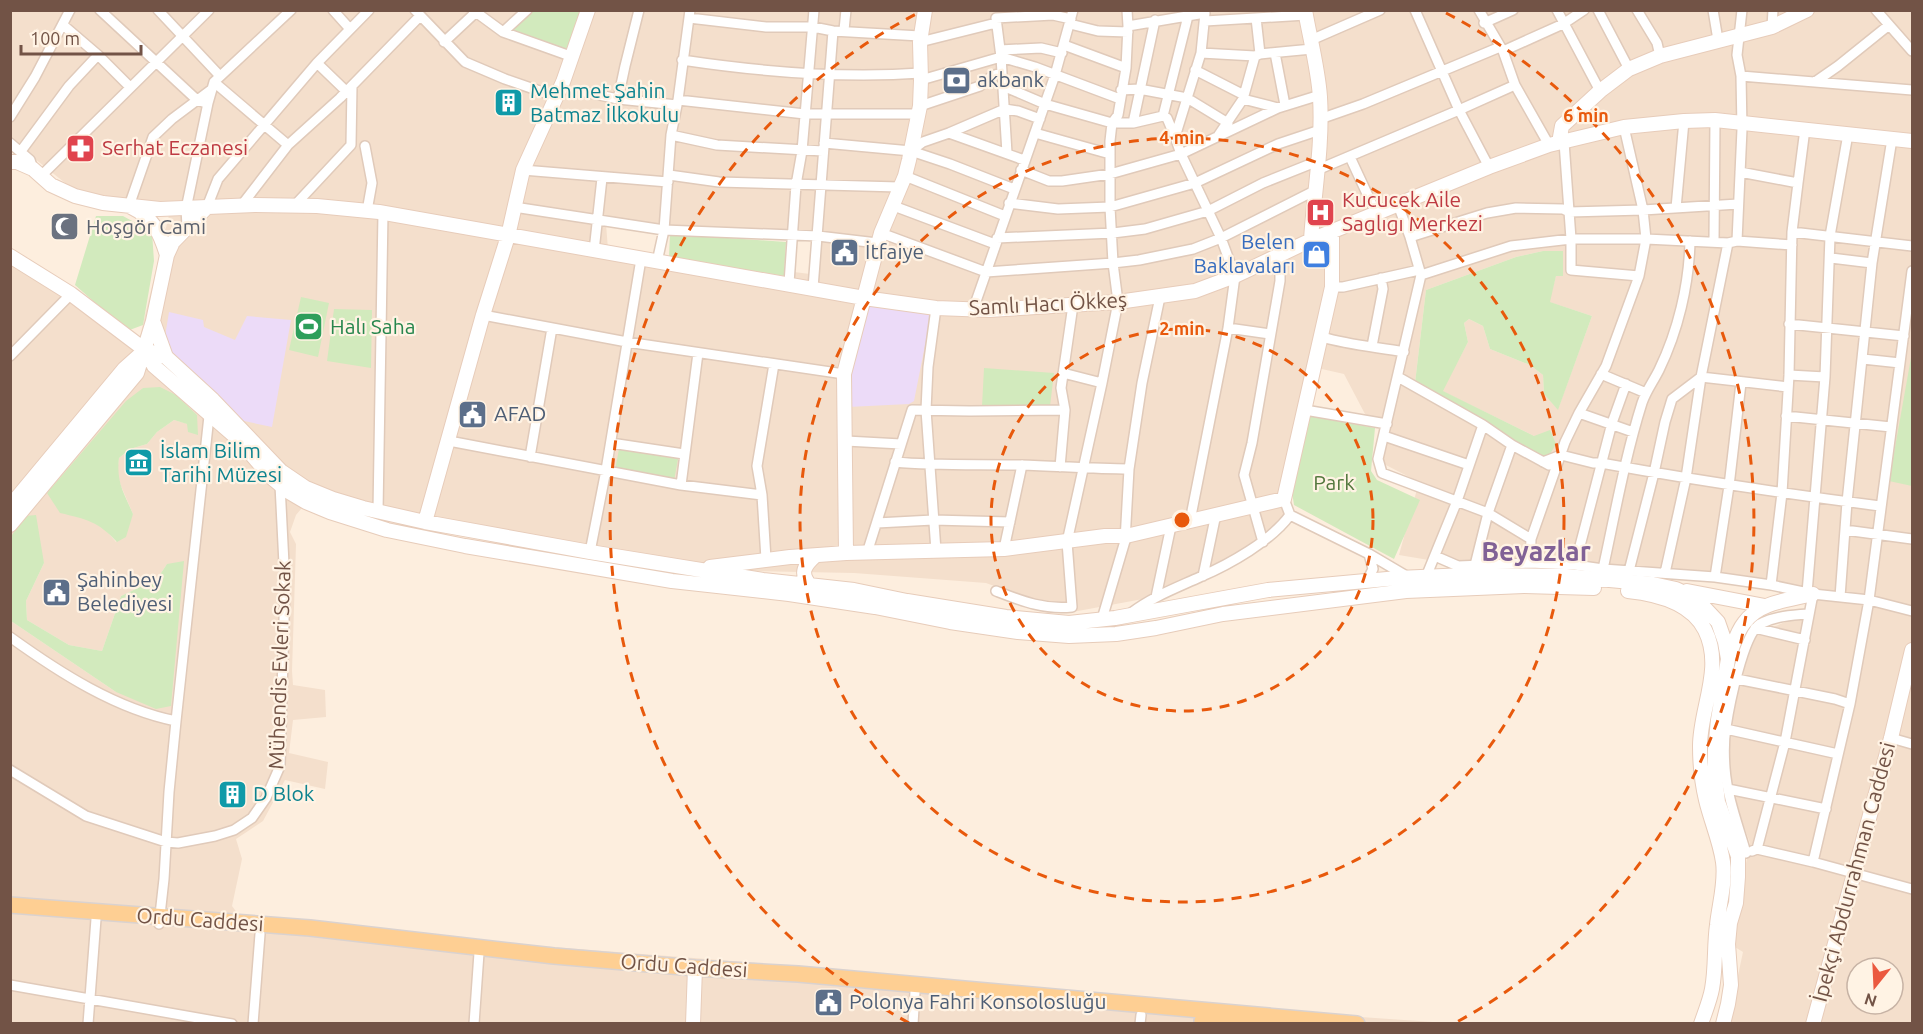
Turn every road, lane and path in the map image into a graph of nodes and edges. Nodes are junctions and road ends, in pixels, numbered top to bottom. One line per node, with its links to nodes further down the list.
1 (70, 10): 40 (street)
2 (100, 10): 66 (street)
3 (158, 10): 49 (street)
4 (209, 10): 49 (street)
5 (291, 10): 78 (street)
6 (333, 10): 44 (street)
7 (369, 10): 44 (street)
8 (527, 10): 48 (street)
9 (588, 10): 64 (street)
10 (639, 10): 94 (street)
11 (814, 10): 42 (street)
12 (846, 10): 46 (street)
13 (925, 10): 51 (street)
14 (1127, 10): 45 (street)
15 (1380, 10): 54 (street)
16 (1415, 10): 71 (street)
17 (1479, 10): 37 (street)
18 (1513, 10): 37 (street)
19 (1557, 10): 39 (street)
20 (1584, 10): 39 (street)
21 (1598, 10): 69 (street)
22 (1637, 10): 63 (street)
23 (1713, 10): 52 (street)
24 (1742, 10): 50 (street)
25 (1773, 10): 43 (street)
26 (1807, 10): 43 (street)
27 (1876, 10): 41 (street)
28 (474, 12): 48 (street); 53 (street)
29 (417, 13): 53 (street); 83 (street)
30 (1306, 13): 34 (street); 54 (street)
31 (689, 14): 42 (street); 65 (street)
32 (1188, 16): 35 (street); 36 (street); 89 (street)
33 (1071, 18): 38 (street); 45 (street); 55 (street)
34 (1257, 18): 36 (street); 61 (street)
35 (1155, 20): 45 (street); 84 (street)
36 (1205, 21): 58 (street)
37 (1485, 22): 56 (street)
38 (996, 23): 51 (street); 59 (street)
39 (1563, 24): 56 (street); 86 (street)
40 (63, 25): 62 (street); 106 (street)
41 (1889, 25): 57 (street); 79 (street)
42 (813, 27): 47 (street); 73 (street)
43 (1772, 27): 50 (street)
44 (350, 29): 67 (street)
45 (1128, 29): 68 (street)
46 (844, 30): 47 (street); 51 (street)
47 (833, 31): 74 (street)
48 (503, 32): 64 (street)
49 (183, 36): 66 (street); 78 (street)
50 (1739, 36): 52 (street); 77 (street)
51 (920, 39): 76 (street)
52 (1718, 40): 63 (street)
53 (444, 42): 91 (street)
54 (1311, 45): 60 (street); 90 (street)
55 (1063, 49): 59 (street); 68 (street); 75 (street)
56 (1501, 49): 71 (street); 80 (street)
57 (1912, 51)
58 (1201, 52): 61 (street); 70 (street)
59 (1001, 53): 72 (street); 75 (street); 76 (street)
60 (1275, 53): 61 (street); 99 (street)
61 (1257, 55): 92 (street)
62 (98, 56): 82 (street); 132 (street)
63 (1659, 56): 69 (street)
64 (573, 57): 91 (street)
65 (682, 60): 73 (street); 97 (street)
66 (156, 62): 82 (street); 95 (street)
67 (317, 63): 83 (street); 114 (street)
68 (1126, 68): 88 (street)
69 (1629, 69): 86 (street)
70 (1195, 70): 92 (street); 93 (street)
71 (1443, 72): 102 (street); 115 (street)
72 (1001, 73): 81 (street); 101 (street)
73 (807, 75): 74 (street); 103 (street)
74 (830, 75): 76 (street); 104 (street)
75 (1055, 75): 88 (street); 98 (street)
76 (921, 76): 101 (street)
77 (1741, 76): 79 (street); 110 (street)
78 (215, 82): 95 (street); 96 (street); 114 (street)
79 (1814, 82): 85 (street)
80 (1515, 85): 102 (street); 129 (street)
81 (1003, 86): 98 (street); 100 (street)
82 (130, 87): 145 (street)
83 (349, 89): 128 (street); 164 (street)
84 (1139, 89): 88 (street); 89 (street); 112 (street)
85 (1912, 90)
86 (1600, 91): 126 (street)
87 (585, 92): 94 (street)
88 (1121, 94): 111 (street)
89 (1169, 94): 93 (street); 105 (street)
90 (1320, 96): 99 (street); 115 (street)
91 (557, 97): 143 (street)
92 (1244, 97): 99 (street); 113 (street)
93 (1187, 98): 113 (street); 122 (street)
94 (618, 99): 97 (street)
95 (197, 100): 96 (street); 162 (street)
96 (208, 103): 169 (street)
97 (678, 103): 103 (street); 121 (street)
98 (1045, 104): 107 (street); 111 (street)
99 (1282, 106): 123 (street)
100 (1005, 109): 107 (street); 118 (street); 135 (street)
101 (919, 110): 104 (street); 134 (street)
102 (1459, 110): 138 (street); 142 (street)
103 (805, 114): 104 (street); 133 (street)
104 (827, 114): 131 (street)
105 (1163, 116): 112 (street); 122 (street)
106 (10, 117)
107 (1040, 119): 119 (street)
108 (1715, 120): 109 (street, Samlı Hacı Ökkeş); 110 (street, Samlı Hacı Ökkeş); 161 (street)
109 (1684, 121): 116 (street, Samlı Hacı Ökkeş); 168 (street)
110 (1742, 122): 117 (street, Samlı Hacı Ökkeş); 146 (street)
111 (1112, 123): 112 (street); 136 (street)
112 (1133, 123)
113 (1228, 123): 123 (street)
114 (264, 124): 128 (street); 165 (street)
115 (1320, 125): 141 (street); 151 (street)
116 (1624, 128): 126 (street, Samlı Hacı Ökkeş); 170 (street)
117 (1805, 129): 120 (street, Samlı Hacı Ökkeş); 152 (street)
118 (949, 133): 134 (street); 135 (street)
119 (1035, 133): 136 (street); 139 (street)
120 (1848, 134): 124 (street, Samlı Hacı Ökkeş); 186 (street)
121 (671, 135): 133 (street); 149 (street)
122 (1175, 137): 137 (street)
123 (1217, 138): 137 (street)
124 (1892, 139): 125 (street, Samlı Hacı Ökkeş); 197 (street)
125 (1912, 141)
126 (1564, 142): 129 (street, Samlı Hacı Ökkeş); 173 (street)
127 (10, 143): 132 (street)
128 (288, 145): 163 (street)
129 (1549, 145): 142 (street, Samlı Hacı Ökkeş)
130 (365, 146): 171 (street)
131 (823, 147): 133 (street); 134 (street); 153 (street)
132 (21, 151): 145 (street)
133 (802, 151): 154 (street)
134 (911, 151): 150 (street); 155 (street)
135 (1007, 153): 139 (street)
136 (1110, 154): 147 (street)
137 (1181, 154): 147 (street); 151 (street)
138 (1350, 156): 141 (street); 175 (street)
139 (1024, 160): 144 (street)
140 (10, 162): 145 (street, Samlı Hacı Ökkeş)
141 (1318, 165): 156 (street); 172 (street)
142 (1490, 167): 160 (street, Samlı Hacı Ökkeş)
143 (523, 170): 148 (street); 166 (street)
144 (1021, 170): 147 (street); 155 (street)
145 (37, 172): 162 (street, Samlı Hacı Ökkeş)
146 (1740, 172): 152 (street); 158 (street)
147 (1110, 174): 167 (street)
148 (602, 178): 149 (street); 177 (street)
149 (668, 179): 154 (street); 179 (street)
150 (902, 182): 153 (street); 159 (street); 176 (street)
151 (1195, 183): 167 (street); 172 (street)
152 (1798, 183): 181 (street)
153 (822, 184): 154 (street); 185 (street)
154 (796, 185): 184 (street)
155 (1014, 189): 157 (street)
156 (1314, 191): 189 (street); 192 (street)
157 (1010, 203): 167 (street); 176 (street)
158 (1738, 204): 161 (street); 196 (street)
159 (891, 205): 188 (street); 193 (street)
160 (1398, 205): 175 (street, Samlı Hacı Ökkeş); 187 (street)
161 (1715, 205): 168 (street); 195 (street)
162 (129, 206): 169 (street, Samlı Hacı Ökkeş); 201 (street)
163 (241, 206): 164 (street, Samlı Hacı Ökkeş); 165 (street, Samlı Hacı Ökkeş)
164 (295, 206): 171 (street, Samlı Hacı Ökkeş)
165 (207, 207): 169 (street, Samlı Hacı Ökkeş); 178 (street)
166 (514, 207): 177 (street); 183 (street)
167 (1110, 207): 182 (street)
168 (1676, 208): 170 (street)
169 (186, 209): 178 (street)
170 (1643, 210): 173 (street); 191 (street)
171 (367, 211): 174 (street, Samlı Hacı Ökkeş)
172 (1208, 211): 182 (street); 189 (street)
173 (1569, 212): 187 (street); 190 (street)
174 (384, 213): 183 (street, Samlı Hacı Ökkeş); 307 (street)
175 (1376, 213): 180 (street, Samlı Hacı Ökkeş)
176 (1005, 216): 193 (street)
177 (599, 219): 179 (street); 200 (street)
178 (187, 226): 201 (street)
179 (664, 230): 184 (street); 206 (street)
180 (1332, 232): 192 (street, Samlı Hacı Ökkeş); 216 (street)
181 (1792, 232): 186 (street); 198 (street)
182 (1113, 233): 193 (street); 208 (street)
183 (508, 236): 200 (street, Samlı Hacı Ökkeş); 225 (street)
184 (793, 236): 185 (street); 215 (street)
185 (818, 236): 188 (street); 217 (street)
186 (1830, 236): 197 (street); 204 (street)
187 (1410, 237): 211 (street)
188 (879, 238): 210 (street); 220 (street)
189 (1221, 238): 208 (street); 212 (street)
190 (1571, 239): 191 (street); 211 (street); 213 (street)
191 (1646, 239): 194 (street); 213 (street)
192 (1311, 240): 202 (street, Samlı Hacı Ökkeş)
193 (996, 241): 210 (street)
194 (1690, 241): 195 (street); 258 (street)
195 (1714, 242): 196 (street)
196 (1733, 242): 198 (street); 252 (street)
197 (1875, 242): 199 (street); 207 (street)
198 (1792, 245): 228 (street)
199 (1912, 246)
200 (594, 250): 205 (street, Samlı Hacı Ökkeş)
201 (167, 255): 226 (street)
202 (1280, 255): 212 (street, Samlı Hacı Ökkeş); 234 (street)
203 (10, 256): 218 (street)
204 (1831, 258): 207 (street); 231 (street)
205 (641, 259): 206 (street, Samlı Hacı Ökkeş); 237 (street)
206 (657, 261): 215 (street, Samlı Hacı Ökkeş)
207 (1872, 262): 232 (street)
208 (1113, 263): 210 (street); 221 (street)
209 (1912, 271): 227 (street)
210 (986, 272): 224 (street)
211 (1420, 272): 214 (street); 240 (street)
212 (1235, 276): 219 (street, Samlı Hacı Ökkeş); 230 (street)
213 (1639, 276): 249 (street)
214 (1381, 278): 216 (street); 238 (street)
215 (789, 283): 217 (street, Samlı Hacı Ökkeş)
216 (1332, 286): 236 (street)
217 (813, 288): 220 (street, Samlı Hacı Ökkeş)
218 (71, 294): 233 (street); 242 (street)
219 (1160, 297): 221 (street, Samlı Hacı Ökkeş); 289 (street)
220 (864, 298): 223 (street, Samlı Hacı Ökkeş); 248 (street)
221 (1118, 302): 222 (street, Samlı Hacı Ökkeş); 254 (street)
222 (1073, 305): 224 (street, Samlı Hacı Ökkeş); 247 (street)
223 (936, 308): 224 (street, Samlı Hacı Ökkeş); 259 (street)
224 (973, 310)
225 (483, 315): 229 (street); 273 (street)
226 (153, 321): 233 (street); 239 (street); 243 (street)
227 (1909, 322): 235 (street)
228 (1789, 324): 231 (street); 250 (street)
229 (552, 328): 237 (street); 280 (street)
230 (1228, 328): 234 (street); 312 (street)
231 (1828, 329): 232 (street); 253 (street)
232 (1865, 332): 235 (street); 244 (street)
233 (122, 333): 239 (street)
234 (1270, 334): 305 (street)
235 (1904, 336): 245 (street)
236 (1322, 337): 238 (street); 261 (street)
237 (627, 342): 241 (street); 275 (street)
238 (1372, 346): 240 (street)
239 (145, 350): 243 (street); 263 (street); 304 (street); 316 (street)
240 (1404, 352): 251 (street)
241 (698, 353): 246 (street); 278 (street)
242 (10, 356)
243 (166, 357): 307 (street)
244 (1863, 359): 245 (street); 268 (street)
245 (1900, 363): 270 (street)
246 (774, 364): 248 (street); 299 (street)
247 (1063, 373): 254 (street); 260 (street)
248 (844, 374): 274 (street)
249 (1601, 374): 256 (street); 262 (street)
250 (1789, 375): 253 (street); 257 (street)
251 (1398, 376): 267 (street); 269 (street)
252 (1701, 377): 255 (street); 293 (street); 294 (street)
253 (1826, 377): 265 (street)
254 (1102, 383): 290 (street)
255 (1742, 383): 257 (street); 297 (street)
256 (1626, 384): 258 (street); 266 (street)
257 (1788, 387): 264 (street)
258 (1646, 393): 271 (street)
259 (926, 410): 260 (street); 276 (street); 284 (street)
260 (1065, 410): 287 (street)
261 (1305, 410): 267 (street); 300 (street)
262 (1579, 413): 266 (street); 279 (street)
263 (209, 416): 295 (street); 369 (street)
264 (1786, 416): 265 (street); 298 (street)
265 (1822, 420): 268 (street); 301 (street)
266 (1612, 423): 271 (street); 283 (street)
267 (1387, 424): 272 (street)
268 (1857, 424): 270 (street); 303 (street)
269 (1483, 425): 277 (street); 286 (street)
270 (1891, 427): 306 (street)
271 (1633, 432): 288 (street)
272 (1384, 436): 286 (street); 302 (street)
273 (449, 441): 280 (street); 313 (street)
274 (846, 441): 276 (street); 329 (street)
275 (611, 443): 278 (street); 292 (street)
276 (901, 444): 281 (street)
277 (1512, 445): 282 (street); 308 (street)
278 (684, 454): 296 (street)
279 (1561, 455): 282 (street); 283 (street); 291 (street)
280 (530, 457): 292 (street)
281 (895, 462): 284 (street); 314 (street)
282 (1544, 462): 291 (street)
283 (1601, 463): 288 (street); 337 (street)
284 (929, 465): 285 (street); 311 (street)
285 (1022, 465): 287 (street); 315 (street)
286 (1469, 465): 302 (street)
287 (1060, 467): 290 (street)
288 (1626, 467): 293 (street); 339 (street)
289 (1129, 468): 290 (street); 320 (street)
290 (1083, 469): 323 (street)
291 (1555, 469): 321 (street)
292 (606, 470): 296 (street); 327 (street)
293 (1654, 473): 294 (street); 340 (street)
294 (1686, 478): 297 (street); 341 (street)
295 (280, 485): 349 (street); 379 (street, Mühendis Evleri Sokak)
296 (681, 485): 299 (street)
297 (1729, 486): 298 (street); 344 (street)
298 (1782, 493): 301 (street); 348 (street)
299 (762, 495): 334 (street)
300 (1284, 499): 305 (street); 310 (street)
301 (1815, 499): 303 (street); 352 (street)
302 (1457, 501): 308 (street); 332 (street)
303 (1847, 502): 306 (street); 318 (street)
304 (10, 506)
305 (1252, 506): 309 (street); 324 (street)
306 (1880, 506): 319 (street)
307 (378, 511): 313 (street)
308 (1488, 513): 321 (street); 336 (street)
309 (1216, 514): 312 (street); 342 (street)
310 (1290, 514): 324 (street); 330 (street)
311 (933, 520): 314 (street); 315 (street); 326 (street)
312 (1190, 520): 317 (street)
313 (425, 522): 327 (street)
314 (877, 522): 328 (street)
315 (1010, 522): 325 (street)
316 (10, 525)
317 (1171, 526): 320 (street); 353 (street)
318 (1845, 530): 319 (street); 354 (street)
319 (1878, 534): 322 (street); 355 (street)
320 (1126, 536): 323 (street); 360 (street)
321 (1531, 539): 335 (street)
322 (1912, 539)
323 (1066, 542): 325 (street); 351 (street)
324 (1263, 542): 342 (street)
325 (1004, 549): 326 (street)
326 (936, 551): 328 (street)
327 (590, 552): 338 (street)
328 (867, 553): 329 (street)
329 (846, 554): 331 (street)
330 (1369, 554): 345 (street); 346 (street)
331 (815, 556): 333 (street); 347 (street)
332 (1435, 556): 336 (street); 343 (street)
333 (789, 557): 334 (street); 349 (street)
334 (766, 559): 338 (street)
335 (1530, 563): 336 (street); 337 (street)
336 (1475, 565)
337 (1575, 565): 339 (street)
338 (696, 569): 349 (street)
339 (1603, 569): 340 (street)
340 (1629, 571): 341 (street)
341 (1665, 573): 344 (street)
342 (1203, 576): 353 (street)
343 (1425, 577): 345 (street); 350 (street)
344 (1715, 577): 348 (street)
345 (1409, 578): 346 (street)
346 (1367, 581): 359 (street)
347 (810, 585): 349 (street); 360 (street)
348 (1771, 585): 352 (street)
349 (778, 587): 404 (street)
350 (1676, 589): 356 (street); 365 (street)
351 (996, 591)
352 (1810, 593): 354 (street); 356 (street); 358 (street)
353 (1156, 597): 359 (street)
354 (1840, 597): 355 (street)
355 (1869, 600): 357 (street); 368 (street)
356 (1765, 606): 365 (street)
357 (1912, 611)
358 (1809, 614): 361 (street); 363 (street)
359 (1127, 616): 360 (street)
360 (1102, 619)
361 (1755, 628): 363 (street); 366 (street)
362 (10, 637): 369 (street)
363 (1805, 640): 367 (street)
364 (1912, 650): 371 (street, İpekçi Abdurrahman Caddesi)
365 (1728, 659): 381 (street)
366 (1737, 679): 367 (street); 370 (street)
367 (1794, 690): 368 (street); 372 (street)
368 (1850, 705): 374 (street)
369 (176, 721): 379 (street)
370 (1726, 729): 372 (street); 376 (street)
371 (1891, 738): 373 (street); 383 (street, İpekçi Abdurrahman Caddesi)
372 (1785, 742): 374 (street); 377 (street)
373 (1912, 744)
374 (1838, 754): 378 (street)
375 (10, 770): 379 (street)
376 (1728, 789): 377 (street); 381 (street)
377 (1770, 798): 378 (street); 380 (street)
378 (1826, 809): 382 (street)
379 (166, 842): 388 (street)
380 (1757, 849): 381 (street); 382 (street)
381 (1742, 854): 405 (street)
382 (1813, 862): 383 (street)
383 (1853, 874): 384 (street); 406 (street, İpekçi Abdurrahman Caddesi)
384 (1912, 889)
385 (10, 904): 388 (main road, Ordu Caddesi)
386 (10, 910): 387 (main road, Ordu Caddesi)
387 (96, 919): 388 (main road, Ordu Caddesi); 394 (street)
388 (159, 921): 389 (main road, Ordu Caddesi); 391 (main road, Ordu Caddesi)
389 (260, 934): 390 (main road, Ordu Caddesi); 398 (street)
390 (479, 953): 391 (main road, Ordu Caddesi); 399 (street)
391 (695, 971): 393 (main road, Ordu Caddesi); 400 (street); 403 (main road, Ordu Caddesi)
392 (10, 985): 394 (street)
393 (915, 992): 395 (main road, Ordu Caddesi); 401 (street)
394 (90, 1000): 396 (street); 397 (street)
395 (1141, 1019): 402 (main road, Ordu Caddesi)
396 (88, 1023)
397 (232, 1023)
398 (254, 1023)
399 (474, 1023)
400 (693, 1023)
401 (913, 1023)
402 (1233, 1023)
403 (1357, 1023)
404 (1701, 1023)
405 (1723, 1023)
406 (1812, 1023)

